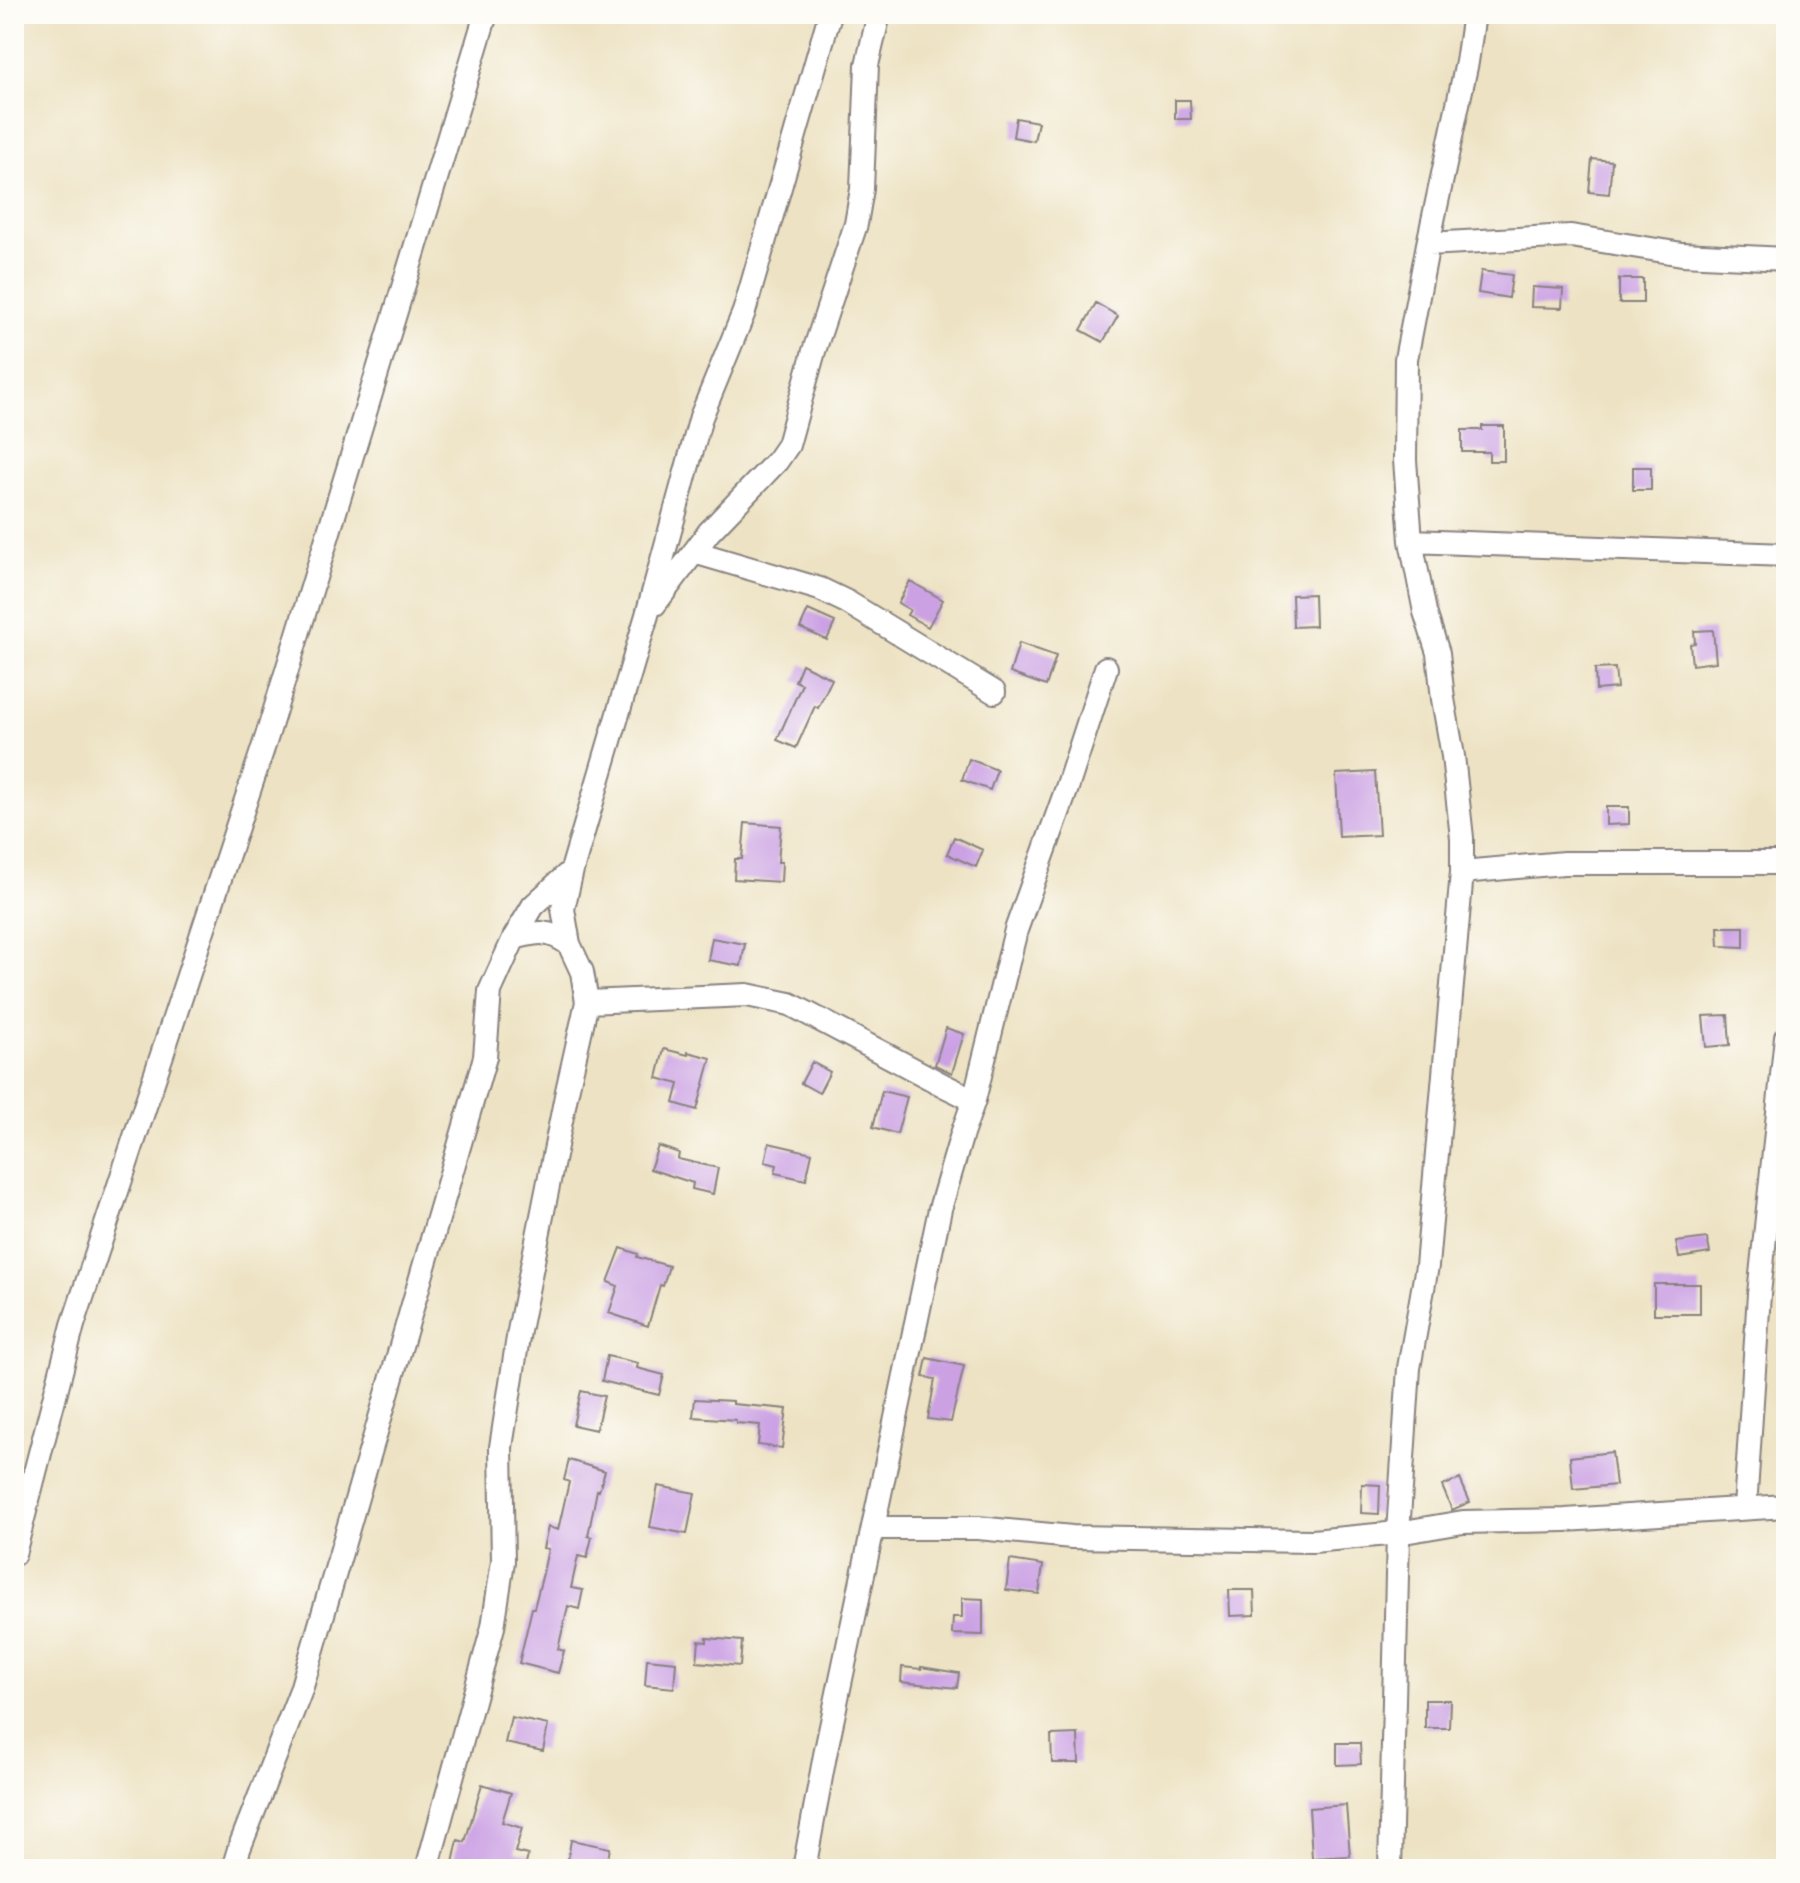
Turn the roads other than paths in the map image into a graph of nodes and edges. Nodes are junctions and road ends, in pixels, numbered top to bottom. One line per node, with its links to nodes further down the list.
1 (486, 14): 25 (street)
2 (830, 14): 10 (street)
3 (879, 14): 8 (street)
4 (1474, 14): 5 (street)
5 (1428, 244): 6 (street); 7 (street)
6 (1786, 259)
7 (1411, 541): 9 (street); 15 (street)
8 (694, 552): 10 (street); 12 (street)
9 (1786, 555)
10 (647, 615): 14 (street)
11 (1106, 668): 20 (street)
12 (994, 692)
13 (1786, 863): 15 (street)
14 (572, 870): 16 (street); 17 (street)
15 (1462, 872): 24 (street)
16 (514, 938): 17 (street); 26 (street)
17 (569, 944): 18 (street)
18 (587, 1002): 20 (street); 27 (street)
19 (1786, 1037): 22 (street)
20 (974, 1100): 23 (street)
21 (1786, 1506): 22 (street)
22 (1745, 1508): 24 (street)
23 (873, 1528): 24 (street); 28 (street)
24 (1398, 1533): 29 (street)
25 (14, 1554)
26 (233, 1869)
27 (427, 1869)
28 (804, 1869)
29 (1390, 1869)

